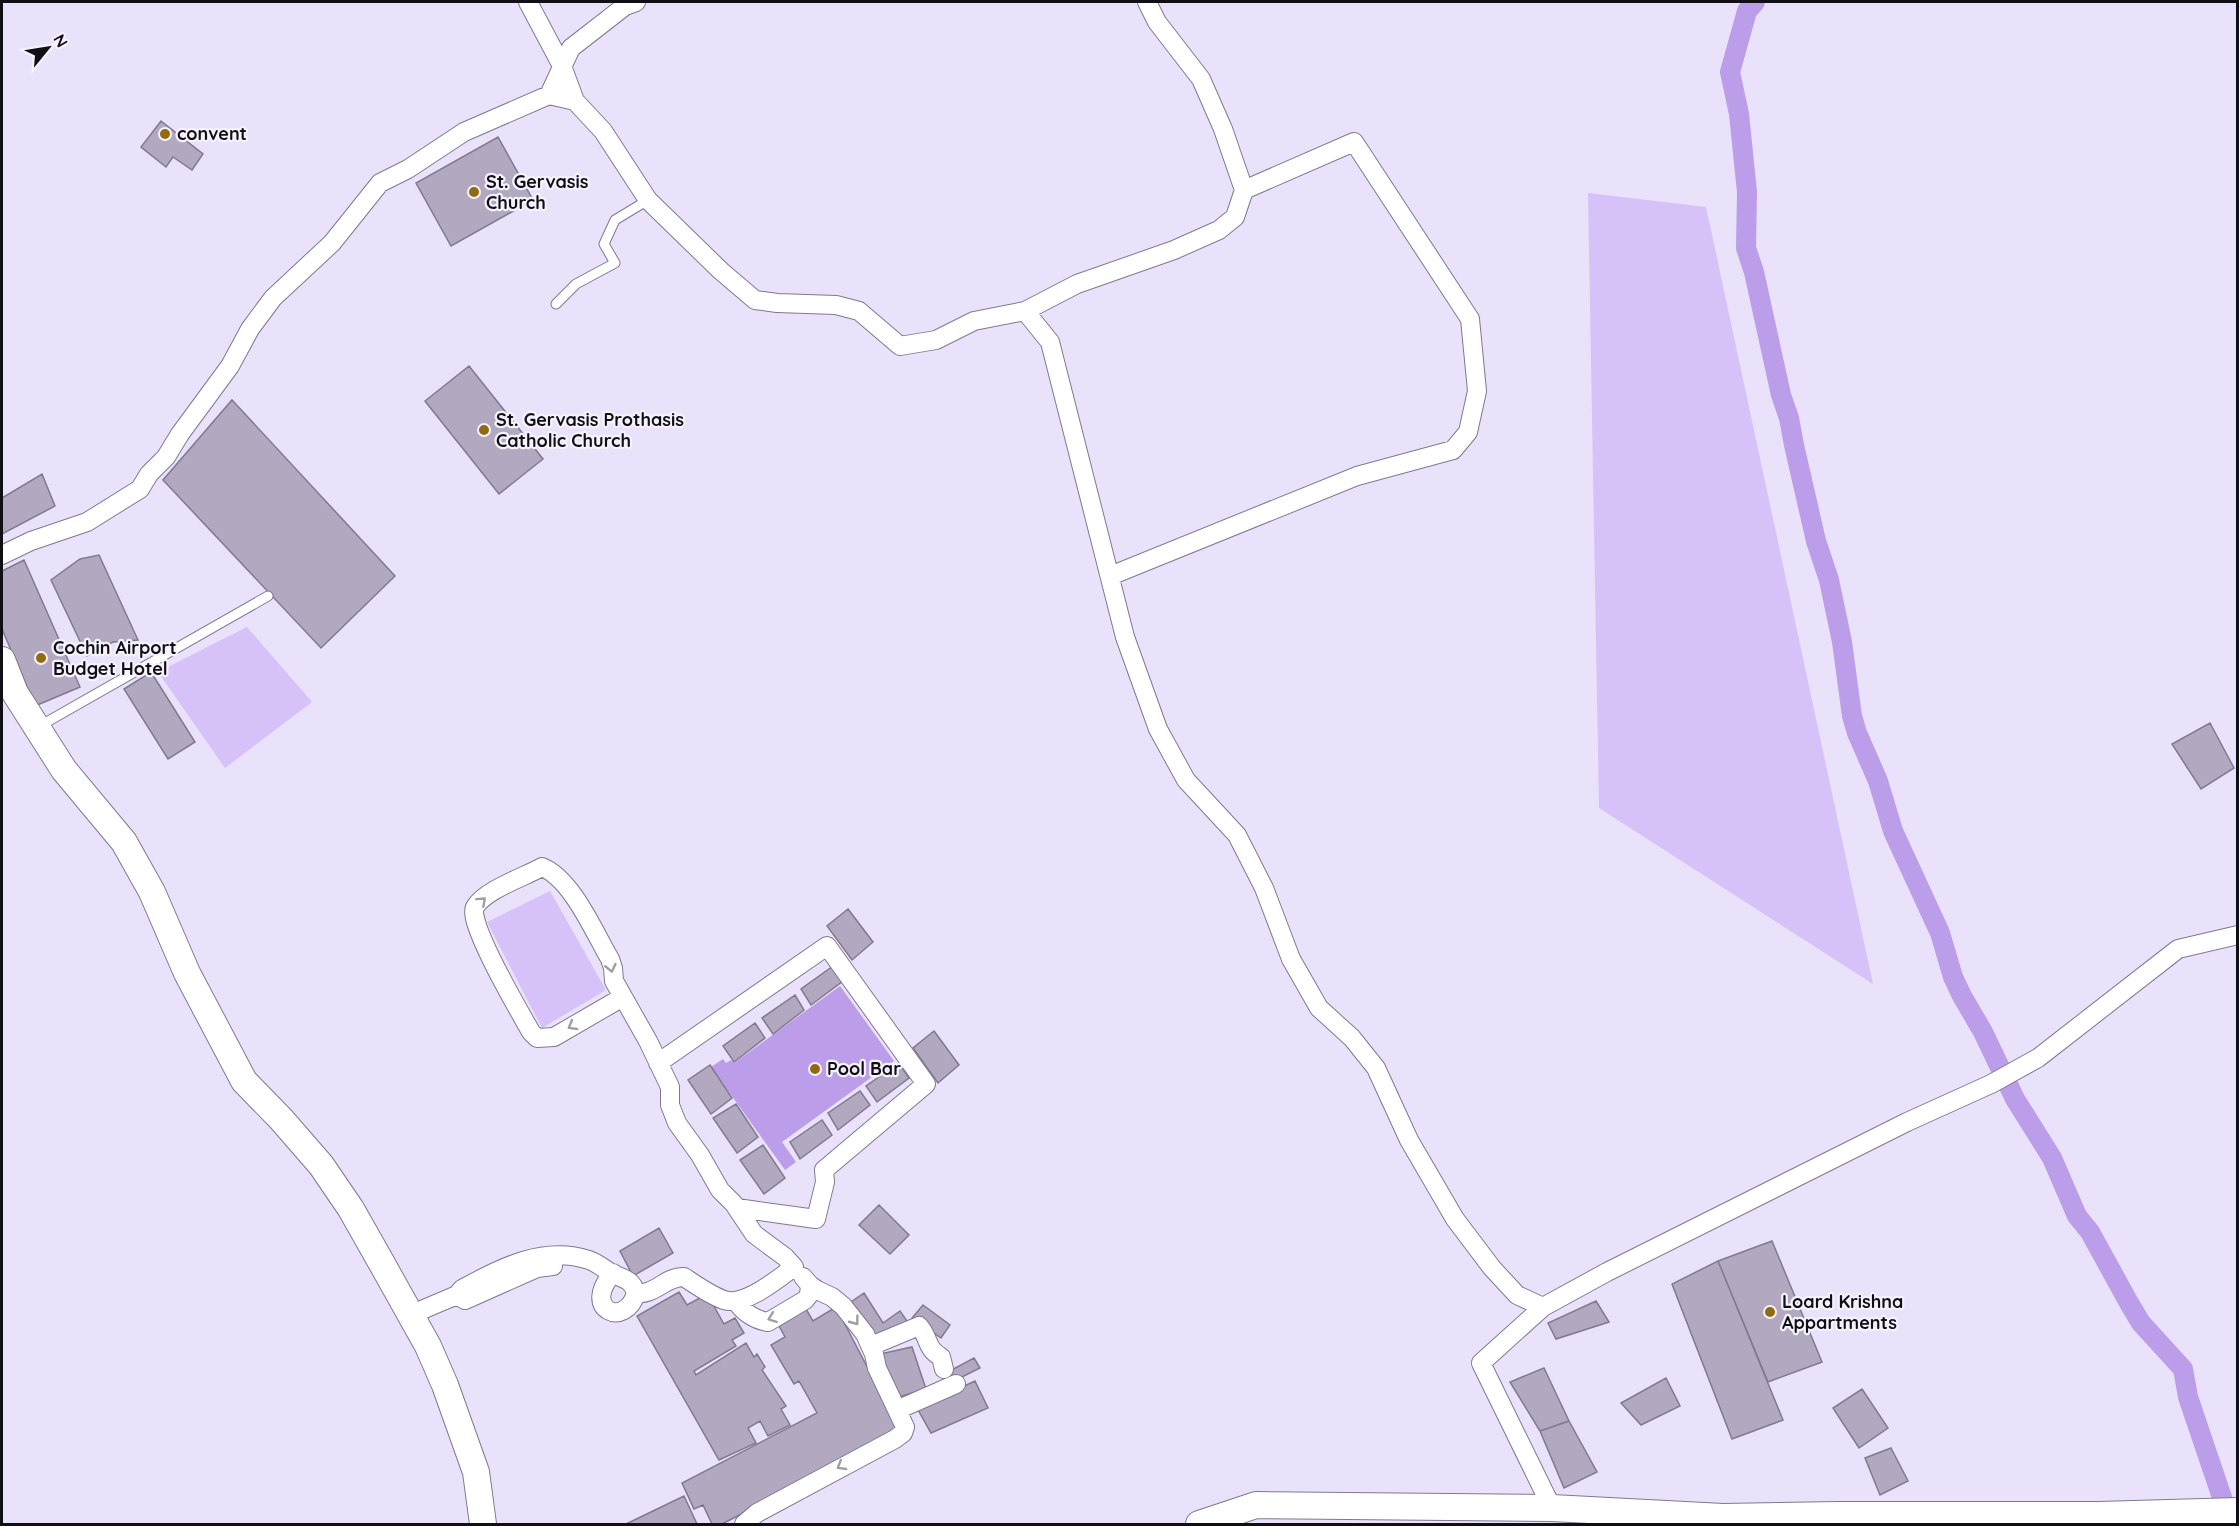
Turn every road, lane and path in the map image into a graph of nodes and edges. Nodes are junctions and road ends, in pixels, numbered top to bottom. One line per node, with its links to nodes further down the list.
1 (528, 2): 4 (street)
2 (636, 2): 4 (street)
3 (1147, 2): 7 (street)
4 (562, 66): 5 (street); 6 (street)
5 (549, 95): 6 (street); 11 (street)
6 (575, 101): 8 (street)
7 (1244, 190): 10 (street); 12 (street)
8 (648, 200): 9 (lane); 10 (street)
9 (556, 304)
10 (1025, 311): 12 (street)
11 (2, 555)
12 (1110, 576): 25 (street)
13 (268, 596): 15 (lane)
14 (2, 660): 15 (street)
15 (38, 727): 26 (street)
16 (2238, 935): 25 (street)
17 (623, 997): 17 (street, one-way to 17); 18 (street)
18 (658, 1063): 19 (street); 19 (street)
19 (737, 1208): 20 (street)
20 (794, 1267): 22 (street); 24 (street)
21 (613, 1274): 23 (street); 23 (street); 26 (street)
22 (810, 1285): 24 (street, one-way to 24); 27 (street, one-way to 27)
23 (636, 1293): 24 (street)
24 (737, 1302)
25 (1543, 1307): 31 (street)
26 (410, 1315): 33 (street)
27 (871, 1346): 28 (street); 30 (street)
28 (944, 1369)
29 (956, 1384): 30 (street)
30 (897, 1410): 34 (street, one-way to 34)
31 (1552, 1508): 32 (street); 35 (street)
32 (2238, 1511)
33 (483, 1524)
34 (744, 1524)
35 (1198, 1524)

